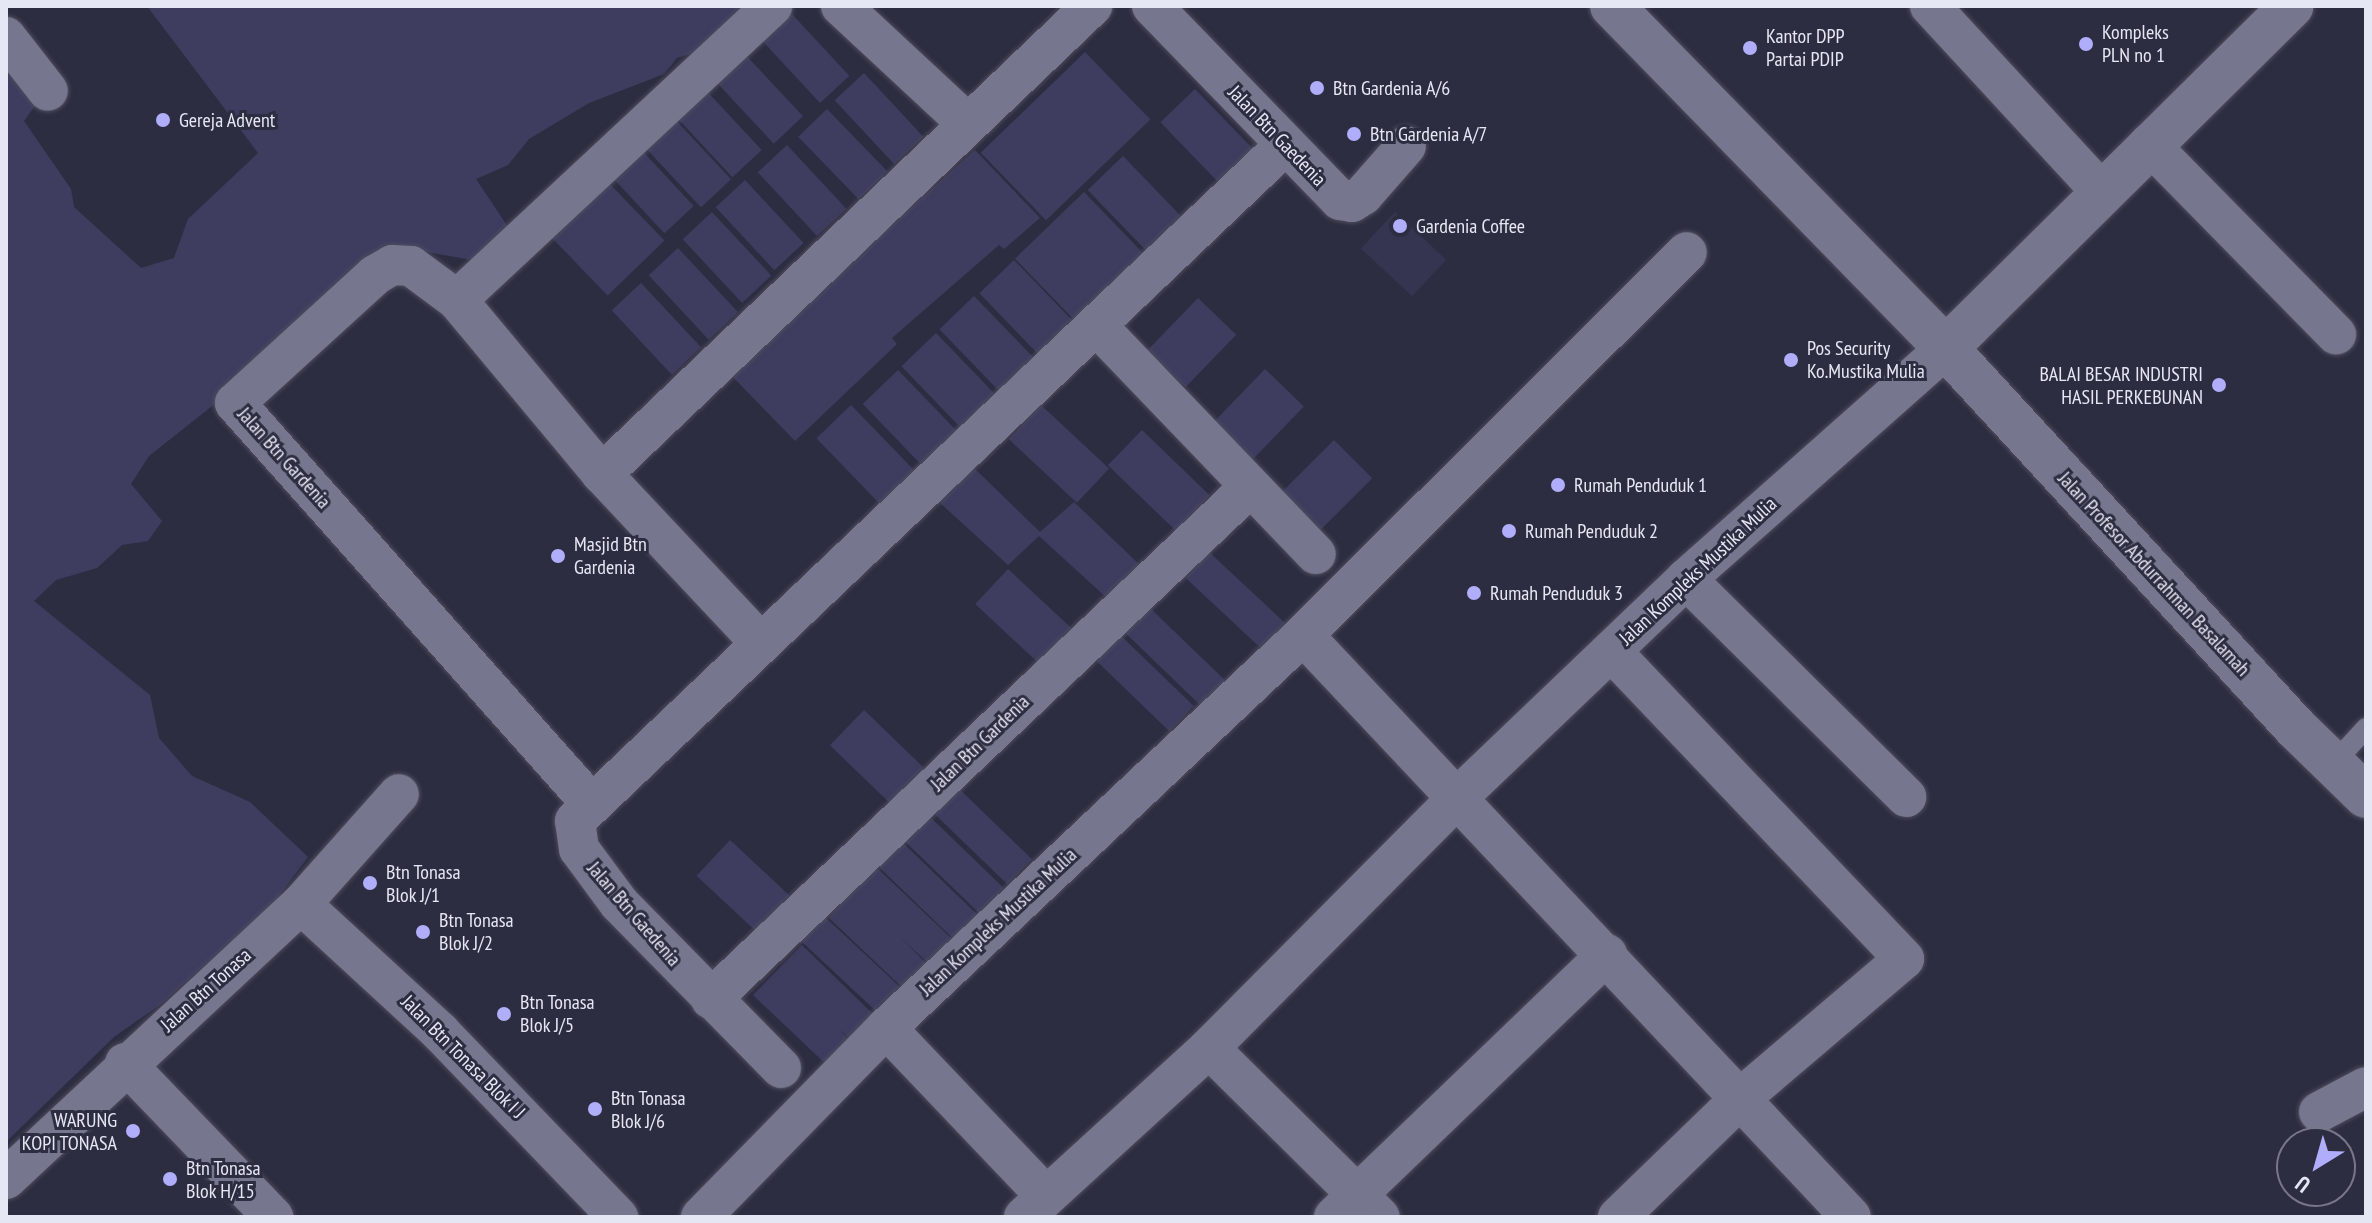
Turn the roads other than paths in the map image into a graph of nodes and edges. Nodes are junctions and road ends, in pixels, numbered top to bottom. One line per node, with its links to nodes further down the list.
1 (772, 6): 16 (street)
2 (841, 6): 10 (street)
3 (1092, 6): 10 (street)
4 (1152, 6): 12 (street, Jalan Btn Gaedenia)
5 (1930, 6): 14 (street)
6 (2292, 6): 11 (main road)
7 (1624, 10): 19 (main road, Jalan Profesor Abdurrahman Basalamah)
8 (6, 37): 9 (street)
9 (48, 91)
10 (967, 123): 20 (street)
11 (2149, 144): 14 (main road); 18 (street)
12 (1285, 145): 13 (street, Jalan Btn Gaedenia); 17 (street)
13 (1406, 146)
14 (2101, 191): 19 (main road)
15 (1687, 252): 24 (street, Jalan Kompleks Mustika Mulia)
16 (457, 300): 20 (street, Jalan Btn Gardenia); 27 (street, Jalan Btn Gardenia)
17 (1097, 326): 21 (street); 25 (street)
18 (2336, 334)
19 (1946, 348): 23 (street, Jalan Kompleks Mustika Mulia); 29 (main road, Jalan Profesor Abdurrahman Basalamah)
20 (602, 474): 25 (street, Jalan Btn Gardenia)
21 (1250, 487): 22 (street); 37 (street, Jalan Btn Gardenia)
22 (1316, 554)
23 (1686, 579): 26 (street, Jalan Kompleks Mustika Mulia); 32 (street)
24 (1303, 635): 33 (street); 38 (street, Jalan Kompleks Mustika Mulia)
25 (759, 641): 34 (street)
26 (1611, 651): 33 (street, Jalan Kompleks Mustika Mulia); 43 (street)
27 (458, 656): 34 (street, Jalan Btn Gaedenia)
28 (2366, 728): 29 (lane)
29 (2333, 764): 31 (main road, Jalan Profesor Abdurrahman Basalamah)
30 (399, 794): 35 (street, Jalan Btn Tonasa)
31 (2366, 796)
32 (1906, 797)
33 (1456, 799): 36 (street); 39 (street, Jalan Kompleks Mustika Mulia)
34 (583, 811): 37 (street, Jalan Btn Gaedenia)
35 (301, 904): 40 (street, Jalan Btn Tonasa); 49 (street, Jalan Btn Tonasa Blok I J)
36 (1607, 954): 43 (street); 47 (street)
37 (711, 999): 41 (street, Jalan Btn Gaedenia)
38 (886, 1028): 46 (street); 50 (street, Jalan Kompleks Mustika Mulia)
39 (1209, 1048): 46 (street, Jalan Kompleks Mustika Mulia); 47 (street)
40 (125, 1063): 45 (street, Jalan Btn Tonasa); 48 (street)
41 (781, 1068)
42 (2366, 1087): 44 (street)
43 (1742, 1097): 51 (street); 52 (street)
44 (2319, 1112)
45 (6, 1179)
46 (1035, 1206)
47 (1358, 1210)
48 (273, 1217)
49 (618, 1217)
50 (701, 1217)
51 (1618, 1217)
52 (1851, 1217)

